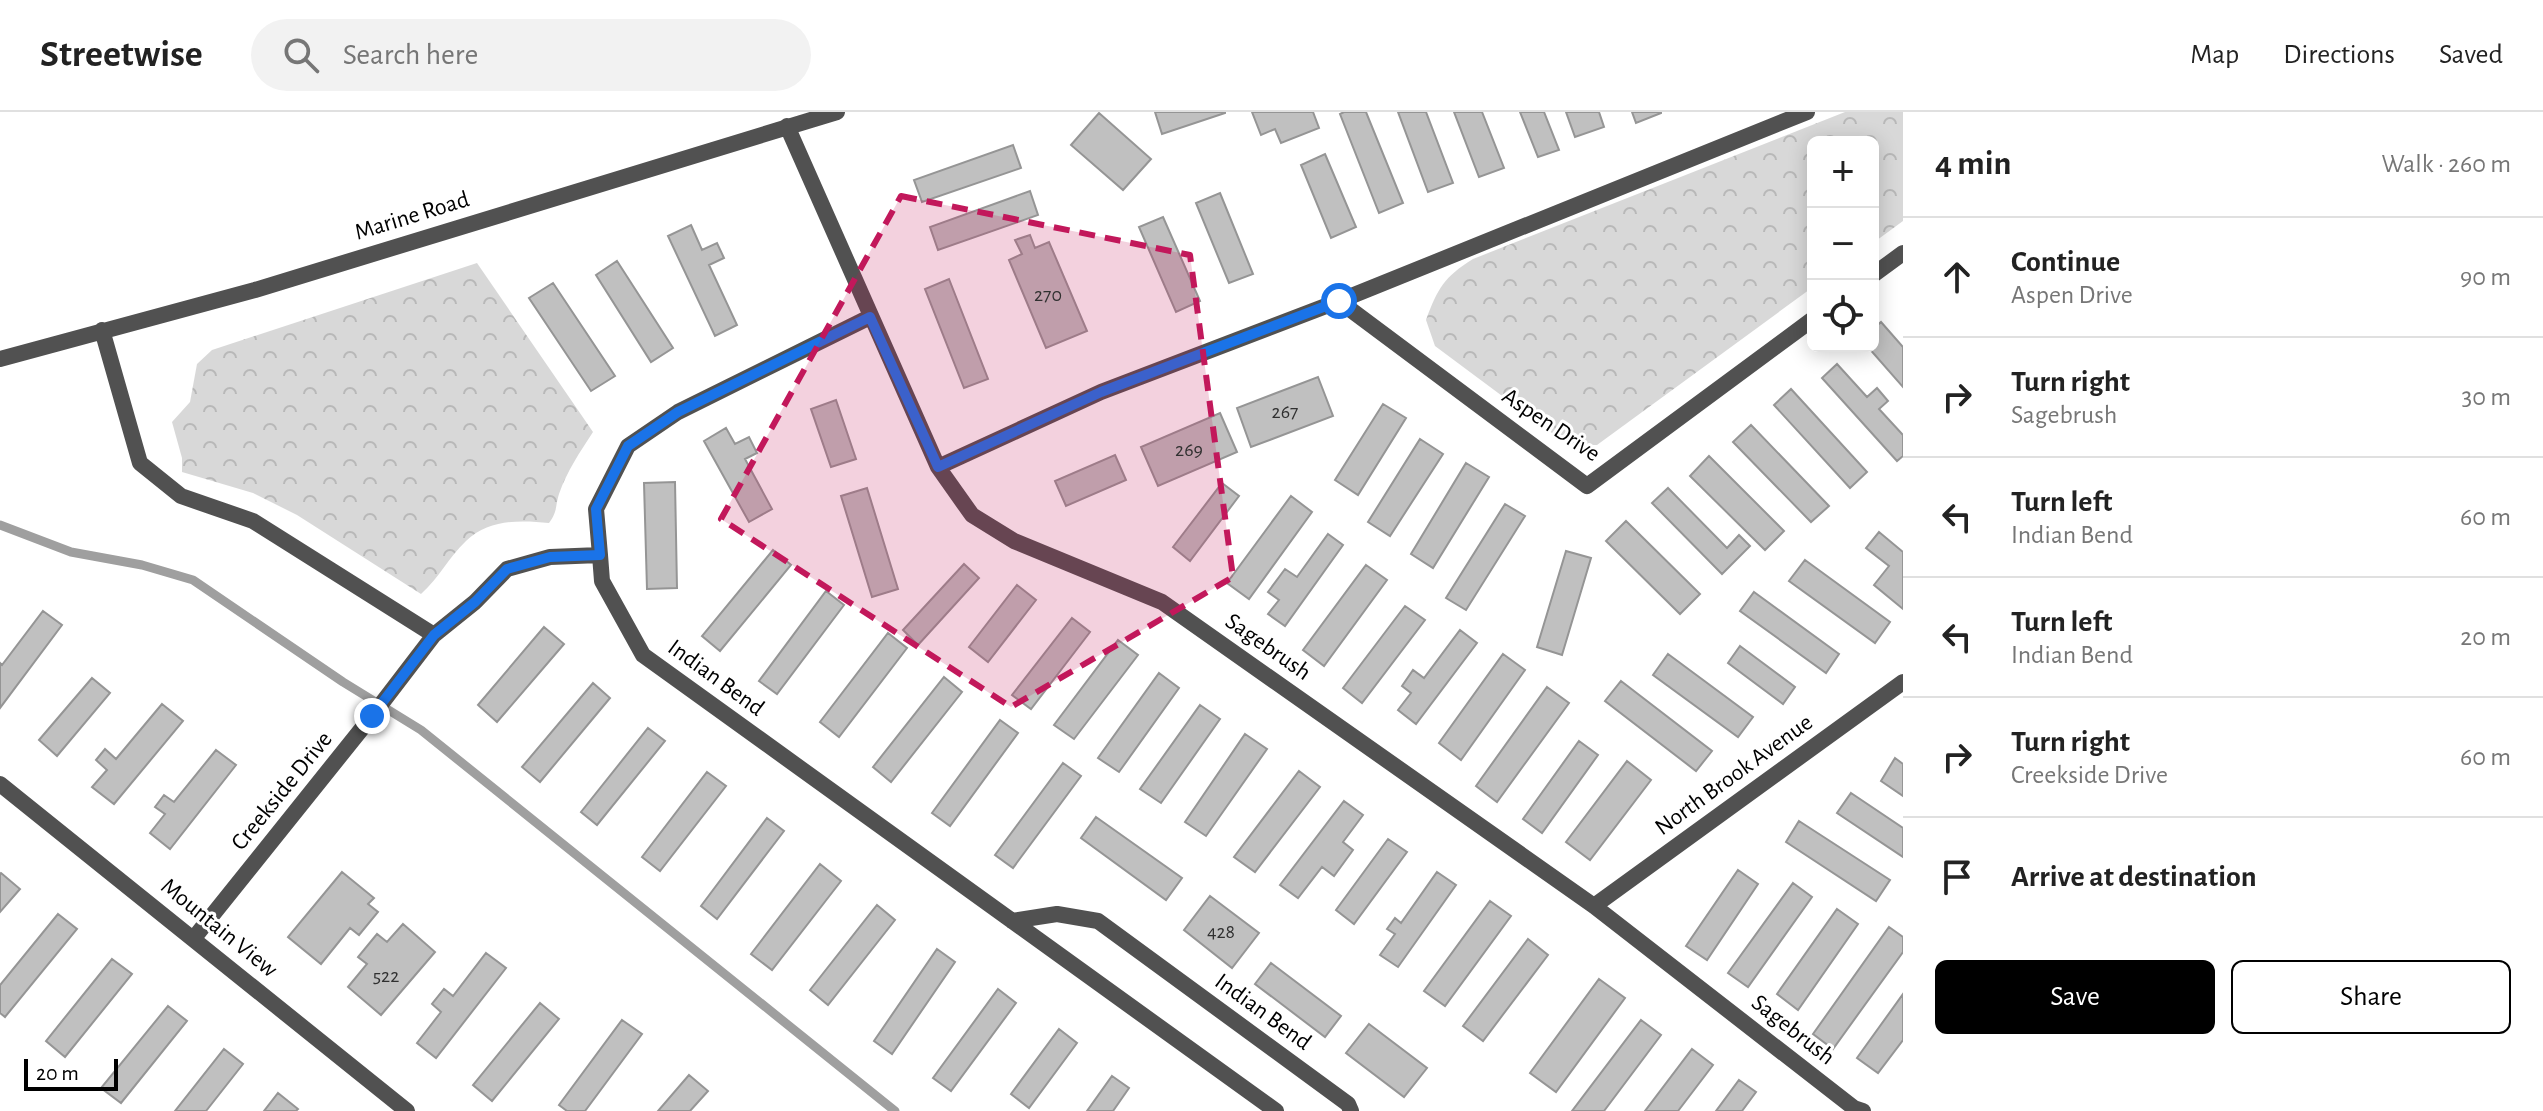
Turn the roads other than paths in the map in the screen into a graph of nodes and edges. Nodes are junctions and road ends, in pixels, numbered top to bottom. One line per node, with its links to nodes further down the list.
1 (837, 112): 3 (street, Marine Road)
2 (1807, 112): 6 (street)
3 (787, 126): 7 (street, Sagebrush); 9 (street, Marine Road)
4 (1903, 253): 5 (street)
5 (1879, 271)
6 (1339, 301): 8 (street, Aspen Drive); 11 (street)
7 (870, 317): 11 (street, Sagebrush); 12 (street, Indian Bend)
8 (1807, 323)
9 (102, 330): 10 (street, Marine Road); 13 (street)
10 (0, 359)
11 (938, 467): 16 (street, Sagebrush)
12 (600, 555): 13 (street, Creekside Drive); 17 (street, Indian Bend)
13 (434, 635): 18 (street, Creekside Drive)
14 (1903, 682): 16 (street, North Brook Avenue)
15 (0, 784): 18 (street, Mountain View)
16 (1594, 906): 22 (street, Sagebrush)
17 (1012, 921): 20 (street, Indian Bend); 21 (street, Indian Bend)
18 (194, 938): 19 (street, Mountain View)
19 (407, 1111)
20 (1276, 1111)
21 (1351, 1111)
22 (1863, 1111)

